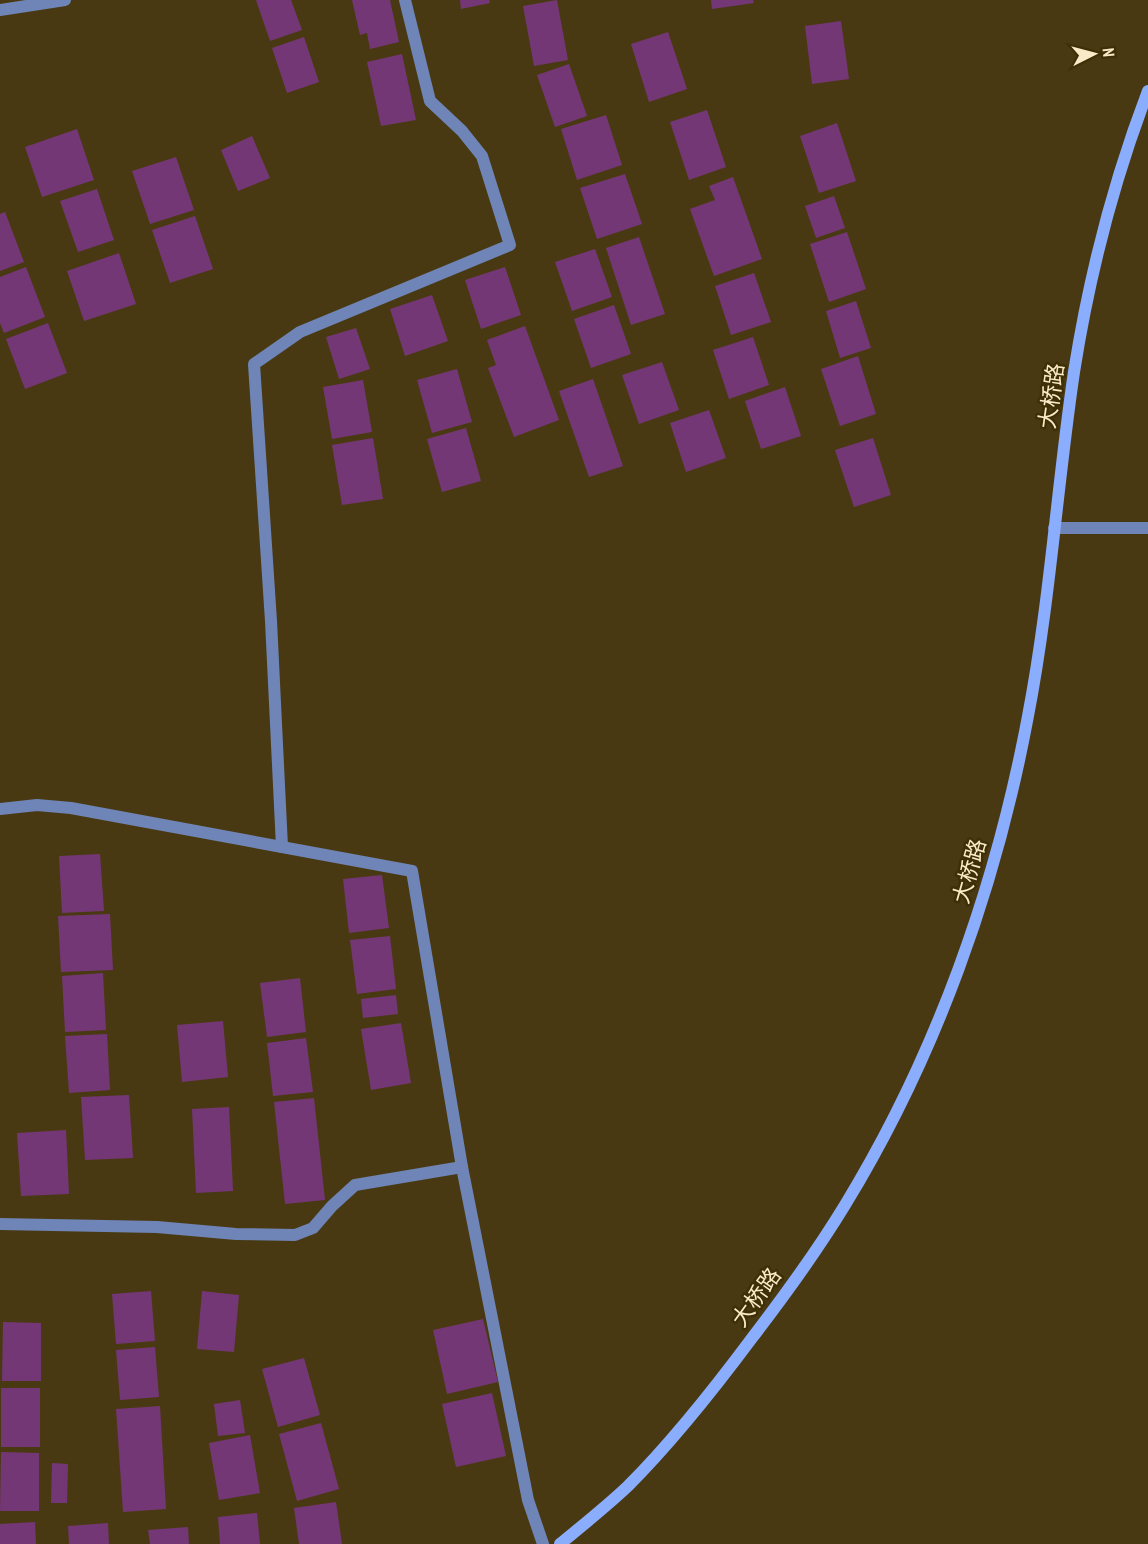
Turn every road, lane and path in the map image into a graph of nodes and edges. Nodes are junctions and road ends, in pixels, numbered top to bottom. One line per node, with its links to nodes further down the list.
1 (65, 0): 3 (street)
2 (405, 0): 8 (street)
3 (0, 10)
4 (1148, 91): 5 (main road, 大桥路)
5 (1054, 528): 6 (street); 12 (main road, 大桥路)
6 (1148, 528)
7 (0, 809): 8 (street)
8 (282, 847): 9 (street)
9 (462, 1167): 10 (street); 11 (street)
10 (0, 1224)
11 (543, 1544)
12 (561, 1544)

